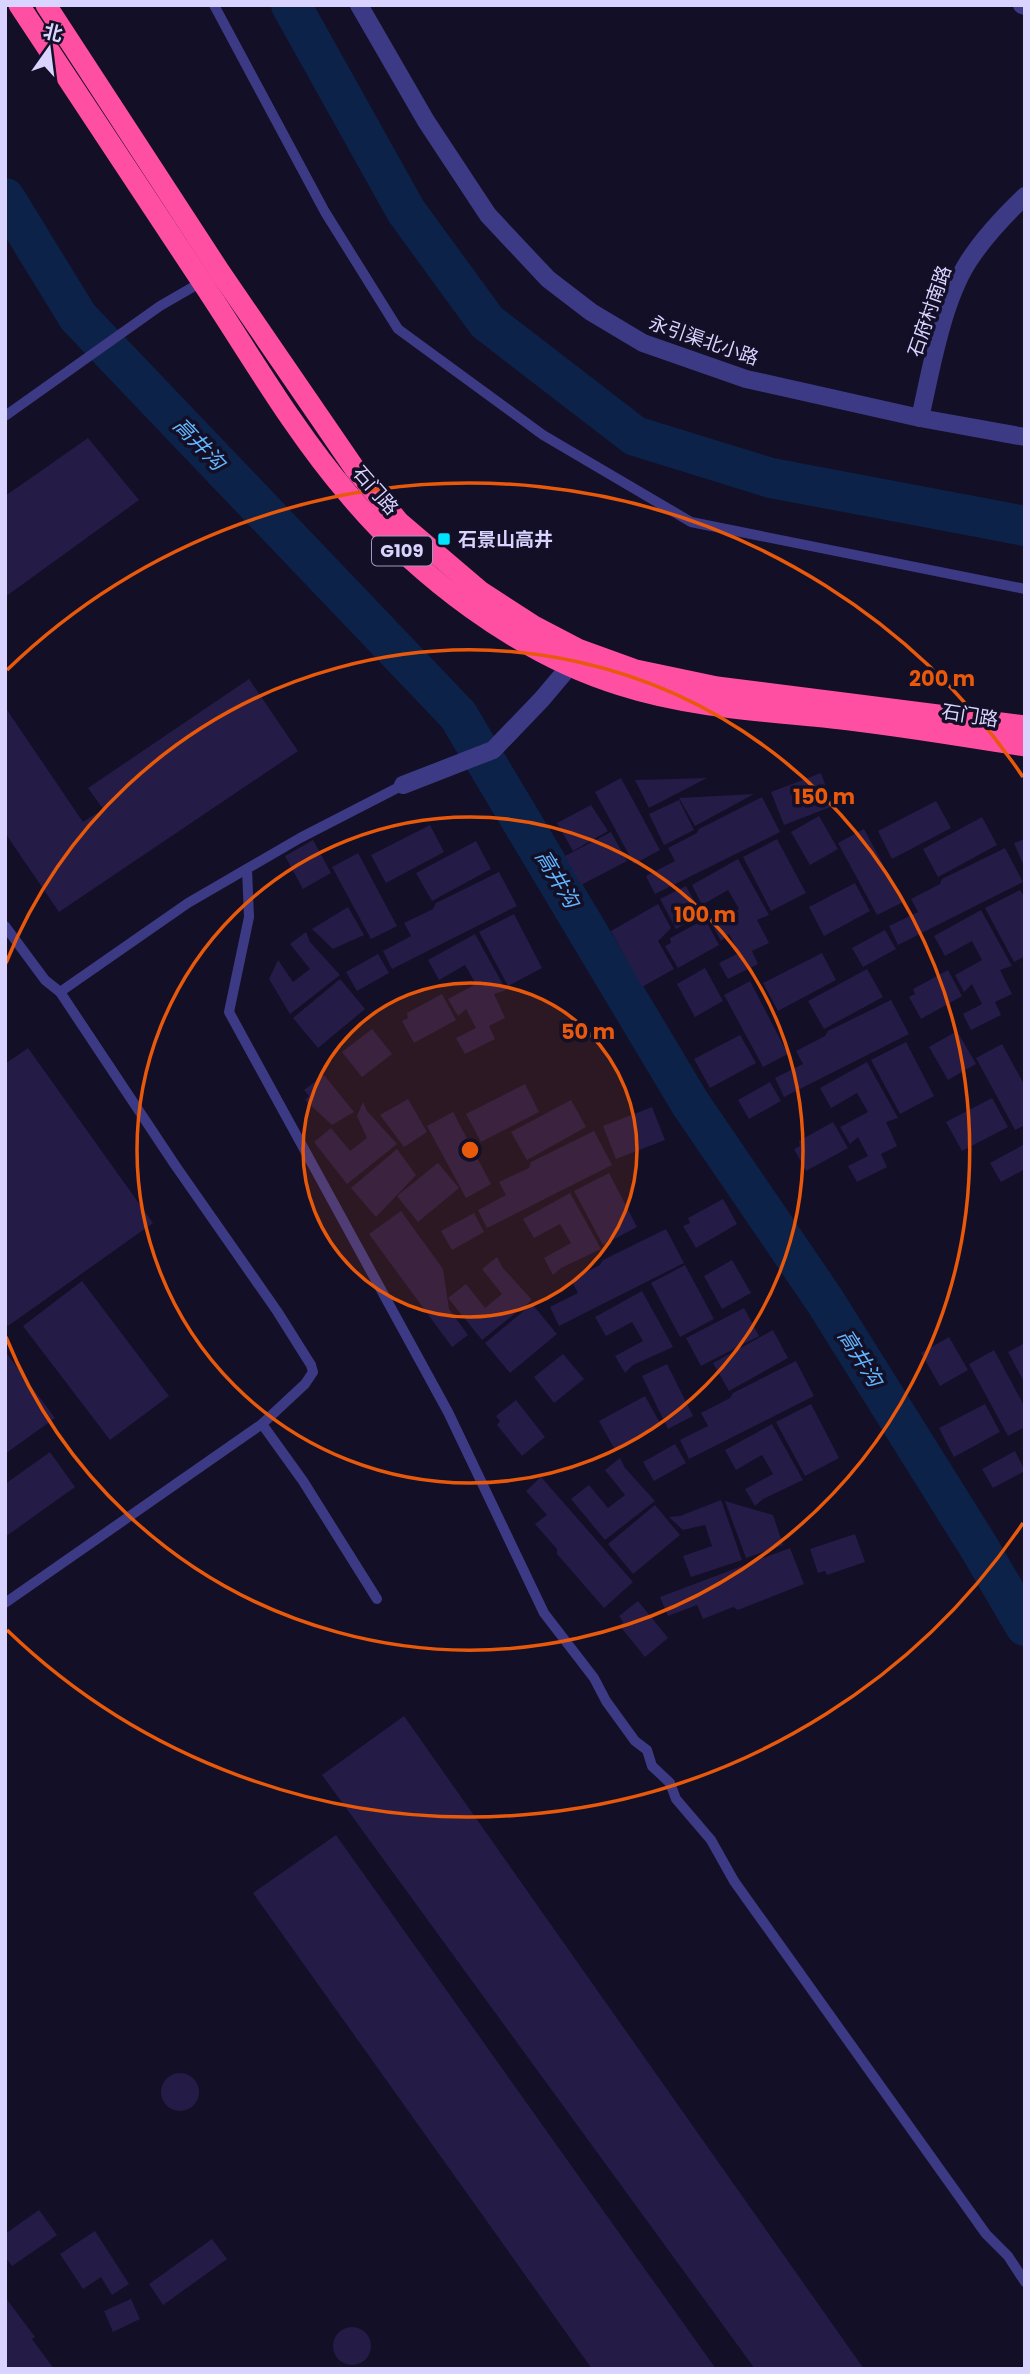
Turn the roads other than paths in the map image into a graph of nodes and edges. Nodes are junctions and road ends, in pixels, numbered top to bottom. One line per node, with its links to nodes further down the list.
1 (19, 5): 6 (highway, 石门路 / G109)
2 (46, 5): 6 (highway, 石门路 / G109)
3 (214, 5): 10 (lane)
4 (359, 5): 8 (street, 永引渠北小路)
5 (1025, 196): 8 (street, 石府村南路)
6 (211, 277): 7 (lane); 11 (highway, 石门路 / G109)
7 (5, 416)
8 (920, 418): 9 (street, 永引渠北小路)
9 (1025, 437)
10 (1025, 589)
11 (573, 658): 12 (highway, 石门路 / G109); 13 (highway, 石门路 / G109); 14 (street)
12 (1025, 726)
13 (1025, 746)
14 (403, 785): 15 (lane)
15 (247, 869): 17 (lane); 21 (lane)
16 (5, 926): 17 (lane)
17 (60, 992): 18 (lane)
18 (262, 1424): 19 (lane); 20 (lane)
19 (377, 1599)
20 (5, 1603)
21 (1025, 2282)

